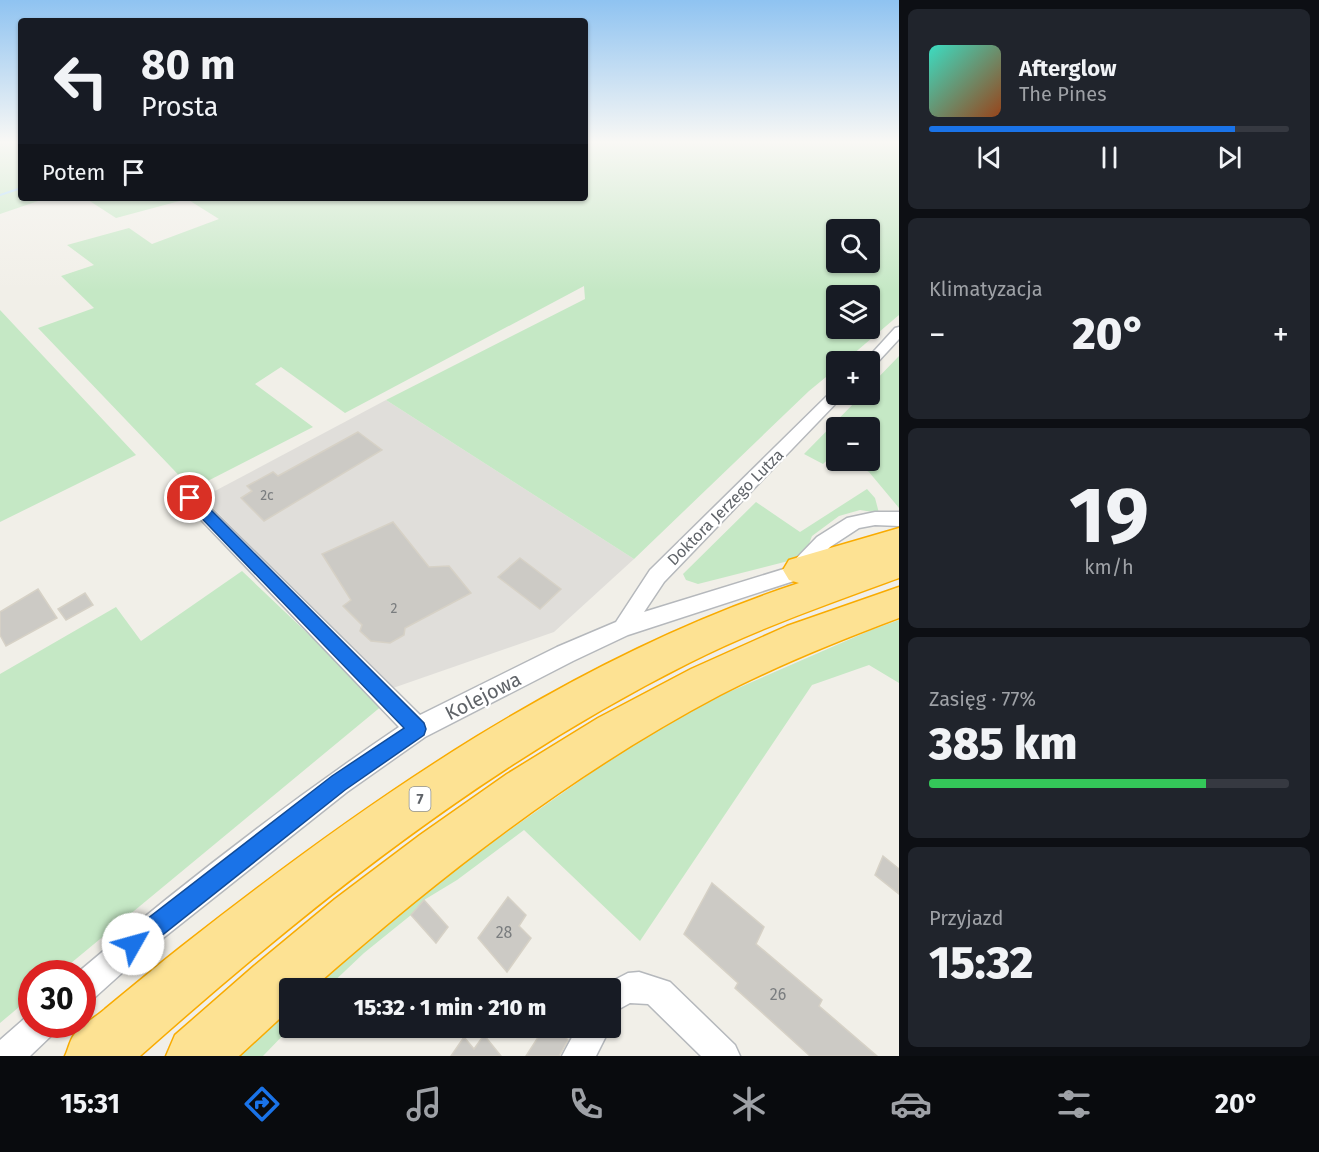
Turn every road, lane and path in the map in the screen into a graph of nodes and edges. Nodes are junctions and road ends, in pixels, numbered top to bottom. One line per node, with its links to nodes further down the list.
1 (899, 331): 2 (street)
2 (880, 351)
3 (826, 405): 10 (street, Doktora Jerzego Lutza)
4 (190, 498): 11 (street)
5 (899, 519): 8 (street)
6 (899, 541): 8 (highway)
7 (899, 564): 17 (highway, 7)
8 (801, 570): 10 (street, Kolejowa)
9 (899, 602): 18 (highway)
10 (623, 628): 11 (street, Kolejowa)
11 (417, 729): 12 (street, Kolejowa)
12 (96, 976)
13 (621, 992): 20 (street)
14 (26, 1038): 16 (street)
15 (588, 1038): 19 (street)
16 (6, 1056)
17 (95, 1056)
18 (195, 1056)
19 (578, 1056)
20 (724, 1056)

